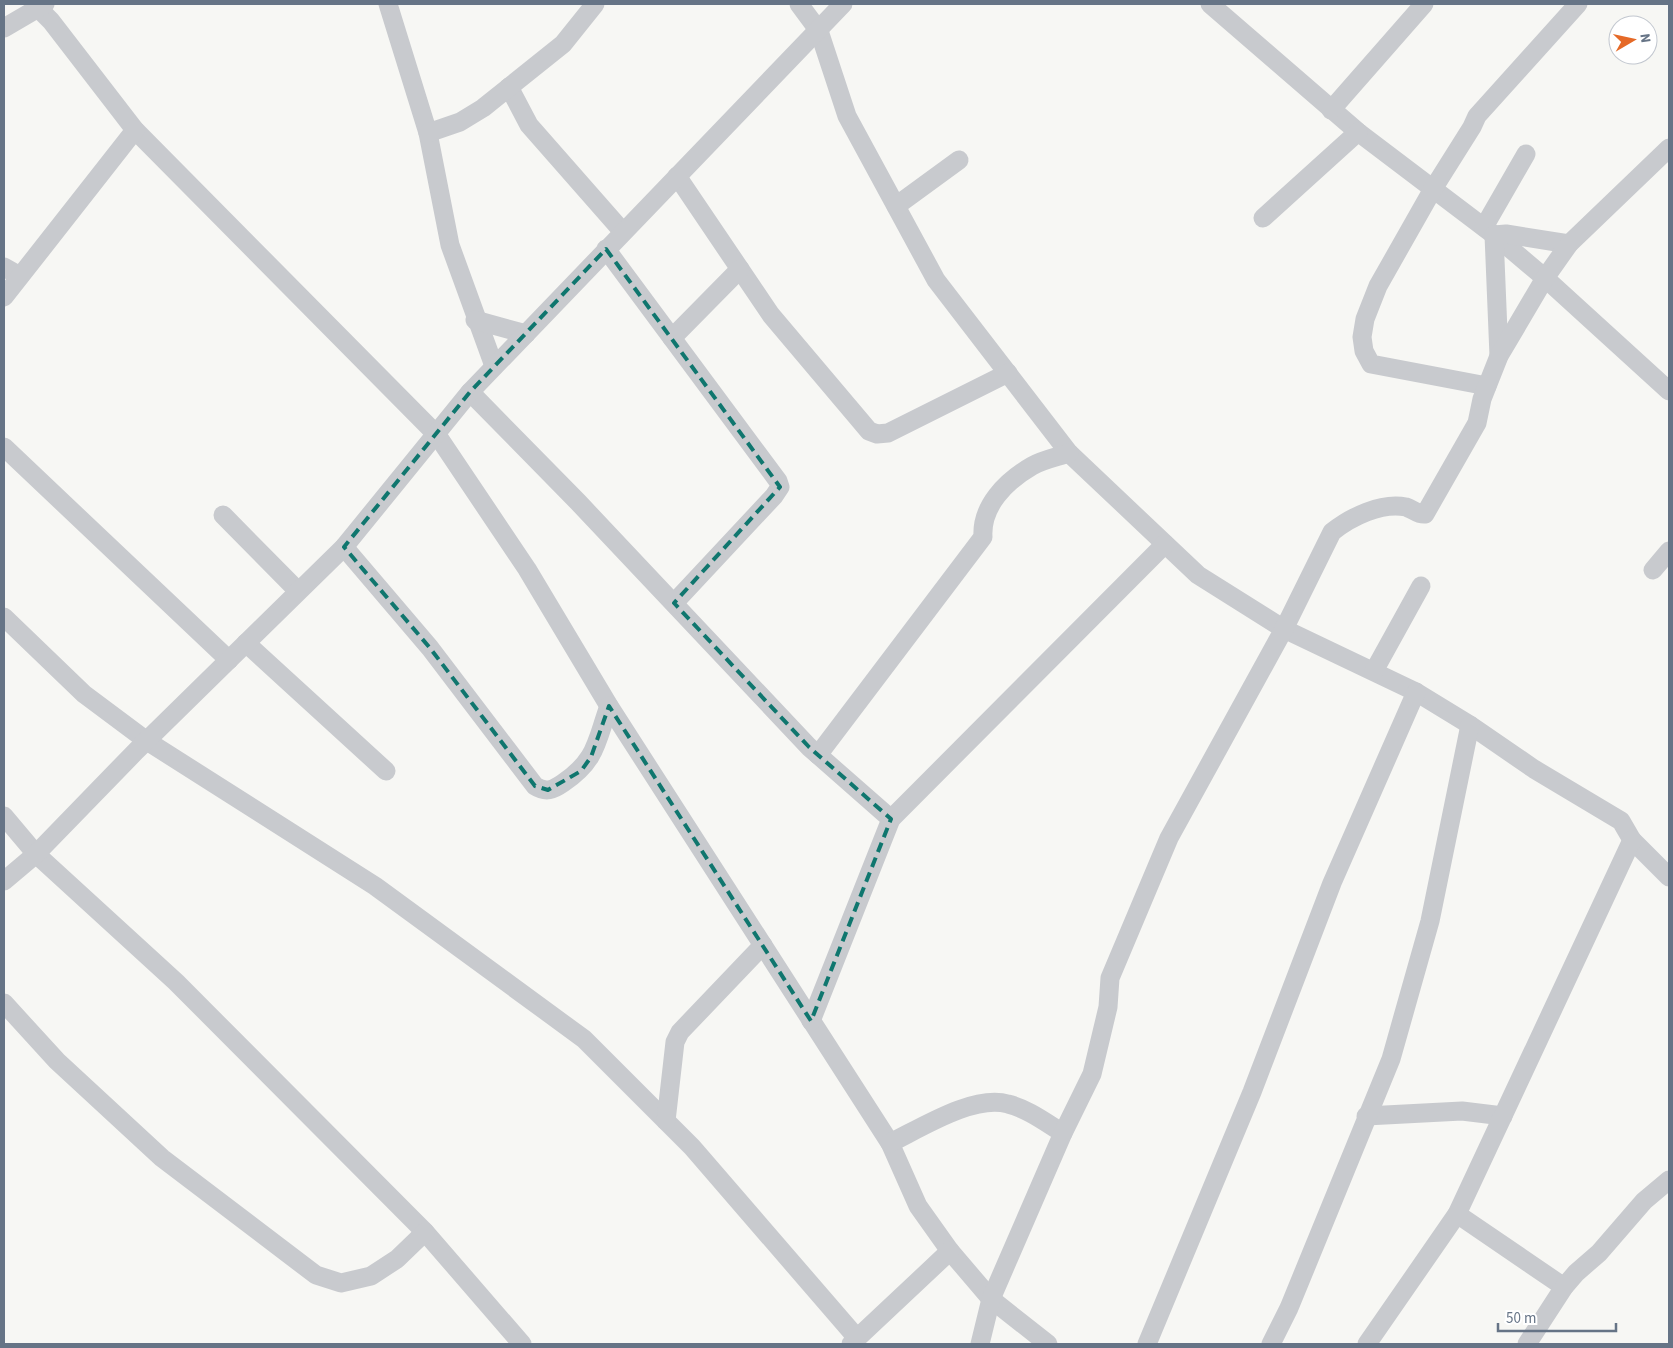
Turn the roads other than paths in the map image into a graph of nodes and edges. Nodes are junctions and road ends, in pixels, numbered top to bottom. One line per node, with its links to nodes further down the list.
1 (388, 4): 15 (street)
2 (595, 4): 11 (street)
3 (799, 4): 10 (street)
4 (843, 4): 10 (street)
5 (1210, 4): 12 (street)
6 (1424, 4): 12 (street)
7 (1578, 4): 20 (street)
8 (40, 5): 9 (street); 13 (street)
9 (4, 28)
10 (819, 31): 19 (street); 21 (street)
11 (509, 87): 15 (street); 24 (street)
12 (1331, 110): 14 (street)
13 (135, 130): 28 (street); 40 (street)
14 (1358, 132): 20 (street); 22 (street)
15 (428, 133): 31 (street)
16 (1669, 148): 25 (street)
17 (1526, 154): 23 (street)
18 (959, 160): 21 (street)
19 (677, 176): 24 (street); 27 (street)
20 (1433, 189): 23 (street); 37 (street)
21 (896, 206): 36 (street)
22 (1263, 218)
23 (1489, 231): 25 (street); 29 (street); 34 (street)
24 (623, 232): 26 (street)
25 (1569, 244): 29 (street)
26 (606, 249): 32 (street); 33 (street)
27 (740, 269): 33 (street); 36 (street)
28 (12, 272): 30 (street)
29 (1545, 278): 34 (street); 38 (street)
30 (4, 297)
31 (475, 320): 32 (street); 35 (street)
32 (526, 334): 35 (street)
33 (672, 338): 50 (street)
34 (1499, 356): 37 (street)
35 (494, 366): 39 (street)
36 (1008, 373): 42 (street)
37 (1487, 386): 52 (street)
38 (1669, 391)
39 (470, 392): 40 (street); 50 (street)
40 (437, 436): 45 (street); 57 (street)
41 (4, 447): 54 (street)
42 (1069, 453): 44 (street); 60 (street)
43 (223, 515): 49 (street)
44 (1165, 544): 52 (street); 63 (street)
45 (344, 547): 49 (street); 57 (street)
46 (1669, 551): 47 (street)
47 (1653, 570)
48 (1421, 586): 55 (street)
49 (298, 591): 53 (street)
50 (674, 603): 60 (street)
51 (4, 616): 59 (street)
52 (1284, 629): 55 (street); 74 (street)
53 (246, 643): 54 (street); 61 (street)
54 (229, 660): 59 (street)
55 (1374, 671): 56 (street)
56 (1416, 692): 58 (street); 86 (street)
57 (609, 706): 68 (street)
58 (1470, 726): 64 (street); 71 (street)
59 (146, 741): 65 (street); 73 (street)
60 (818, 755): 63 (street)
61 (386, 771)
62 (4, 816): 65 (street)
63 (891, 819): 70 (street)
64 (1632, 840): 66 (street); 72 (street)
65 (36, 854): 67 (street); 78 (street)
66 (1669, 877)
67 (4, 881)
68 (763, 945): 70 (street); 73 (street)
69 (4, 1003): 78 (street)
70 (811, 1021): 75 (street)
71 (1366, 1116): 72 (street); 87 (street)
72 (1503, 1116): 77 (street)
73 (666, 1121): 82 (street)
74 (1062, 1132): 75 (street); 81 (street)
75 (890, 1143): 79 (street)
76 (1669, 1180): 80 (street)
77 (1457, 1214): 80 (street); 88 (street)
78 (425, 1232): 83 (street)
79 (950, 1251): 81 (street); 82 (street)
80 (1564, 1287): 89 (street)
81 (991, 1299): 84 (street); 85 (street)
82 (854, 1341)
83 (522, 1344)
84 (980, 1344)
85 (1048, 1344)
86 (1147, 1344)
87 (1271, 1344)
88 (1367, 1344)
89 (1527, 1344)

